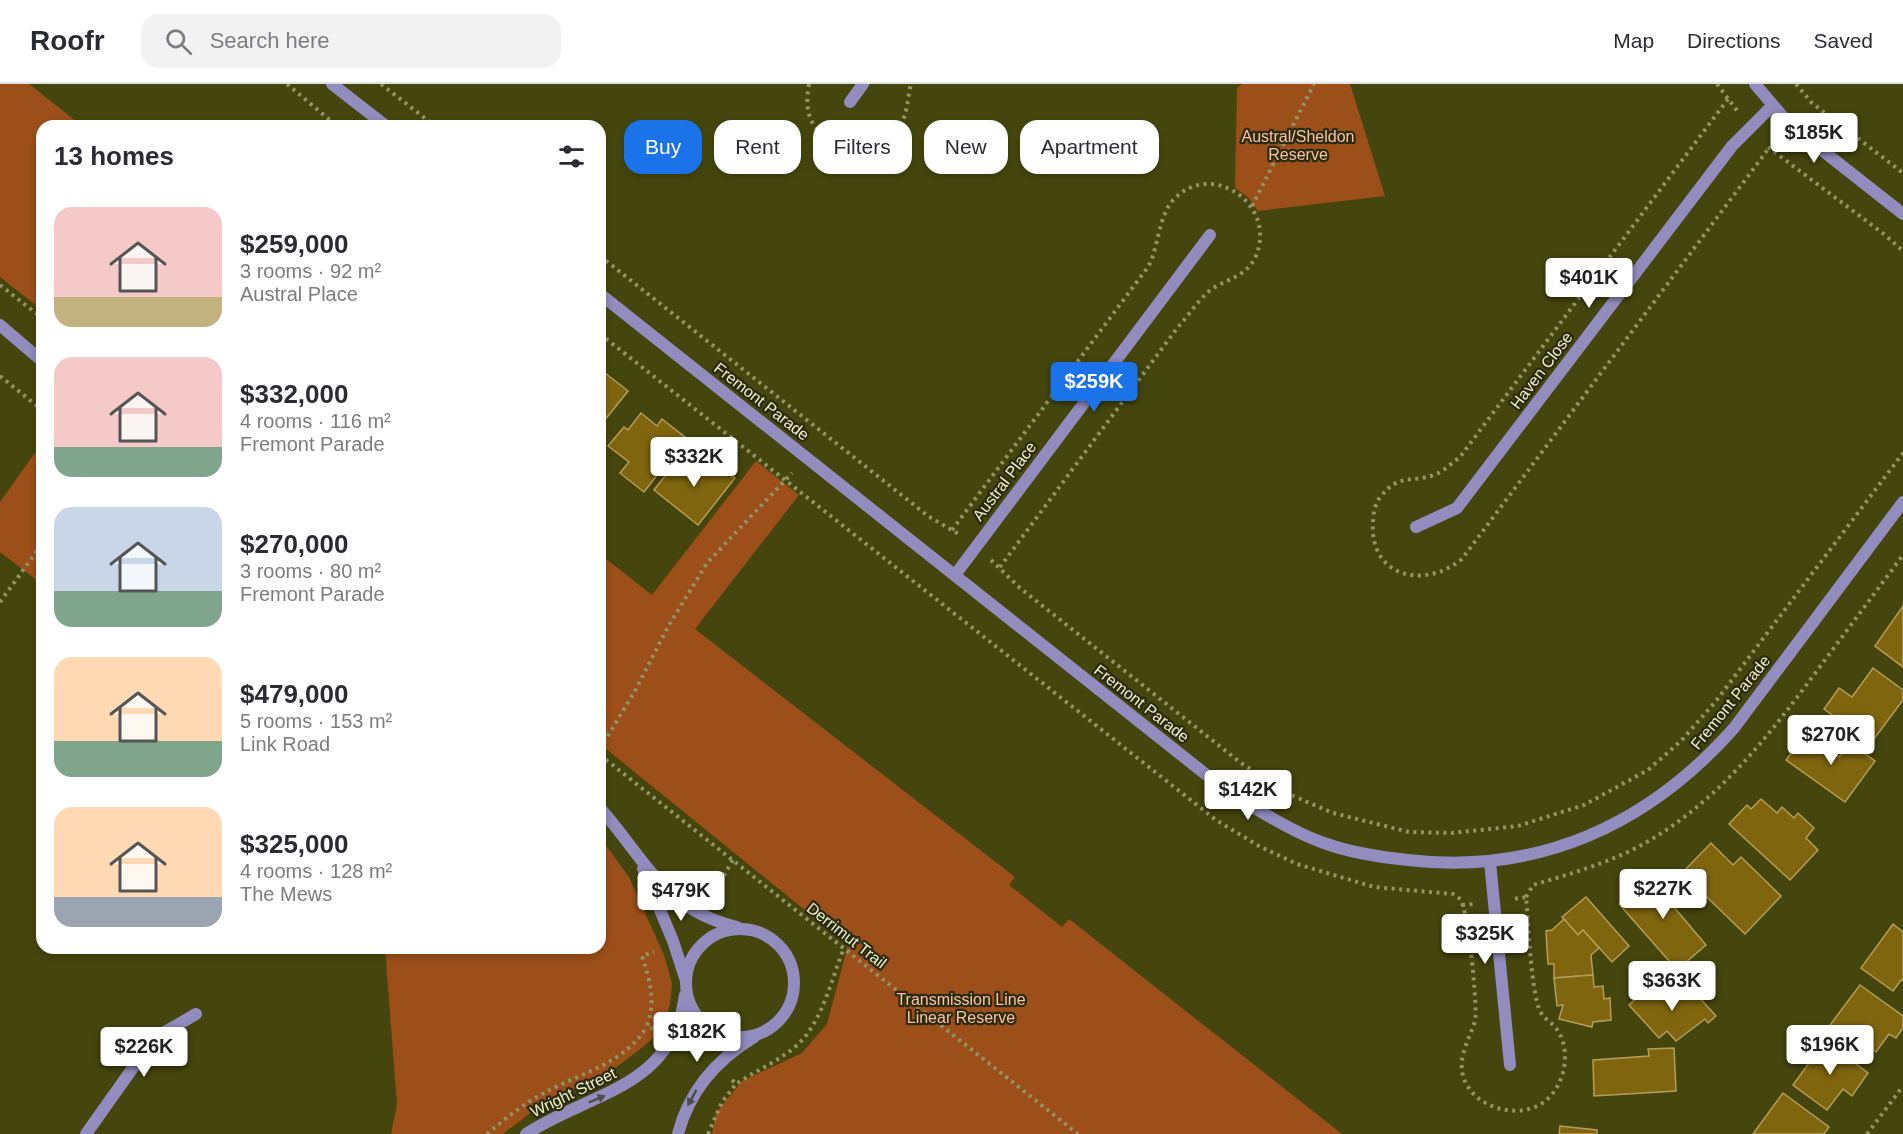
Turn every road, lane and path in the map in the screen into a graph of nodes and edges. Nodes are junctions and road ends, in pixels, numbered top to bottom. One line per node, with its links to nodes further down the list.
1 (287, 84): 11 (path)
2 (333, 84): 12 (street)
3 (381, 84): 13 (path)
4 (863, 84): 9 (street)
5 (1314, 84): 16 (path)
6 (1717, 84): 14 (path)
7 (1755, 84): 10 (street)
8 (1796, 84): 15 (path)
9 (850, 102)
10 (1772, 106): 14 (street, Haven Close); 17 (street)
11 (330, 120)
12 (378, 120)
13 (427, 120)
14 (1749, 128): 19 (path); 31 (street, Haven Close)
15 (1903, 172)
16 (1252, 206)
17 (1903, 214)
18 (1210, 235): 32 (street, Austral Place)
19 (1903, 251)
20 (606, 261): 32 (path)
21 (0, 285): 23 (path)
22 (606, 299): 29 (street, Fremont Parade)
23 (36, 313)
24 (0, 325): 25 (street)
25 (36, 354)
26 (0, 376): 27 (path)
27 (36, 405)
28 (1903, 453): 32 (path)
29 (807, 457): 34 (street, Fremont Parade); 36 (path)
30 (1903, 502): 41 (street, Fremont Parade)
31 (1416, 527)
32 (975, 547): 34 (street, Austral Place)
33 (36, 552): 35 (path)
34 (955, 575): 41 (street, Fremont Parade)
35 (0, 602)
36 (606, 739)
37 (606, 759): 39 (path, Derrimut Trail)
38 (606, 816): 40 (street)
39 (733, 860): 42 (path); 45 (path, Derrimut Trail)
40 (640, 861): 42 (street); 44 (street)
41 (1490, 862): 51 (street)
42 (700, 915): 43 (street)
43 (753, 931): 46 (street); 49 (street)
44 (673, 941): 46 (street); 48 (path)
45 (844, 948): 53 (path); 60 (path, Derrimut Trail)
46 (686, 986): 49 (street); 50 (street, Wright Street)
47 (196, 1014): 55 (street)
48 (647, 1026): 50 (path); 56 (path)
49 (765, 1031): 52 (street)
50 (672, 1040): 57 (street, Wright Street, one-way to 50)
51 (1510, 1065)
52 (715, 1066): 53 (path); 58 (street, one-way to 58)
53 (736, 1084): 59 (path)
54 (1903, 1086): 61 (path)
55 (86, 1134)
56 (487, 1134)
57 (526, 1134)
58 (678, 1134)
59 (708, 1134)
60 (1078, 1134)
61 (1867, 1134)

